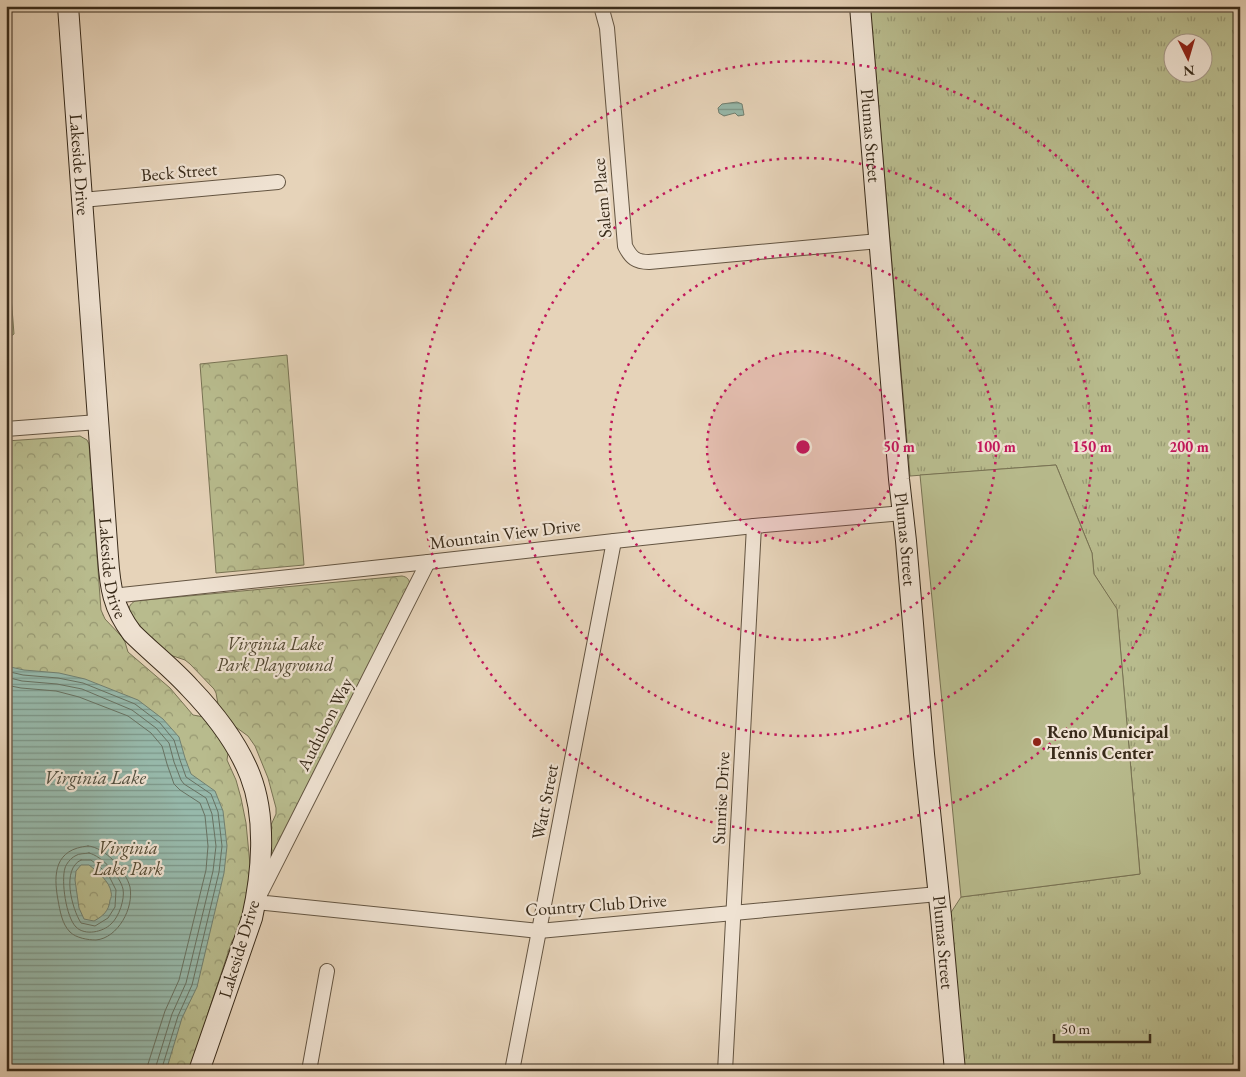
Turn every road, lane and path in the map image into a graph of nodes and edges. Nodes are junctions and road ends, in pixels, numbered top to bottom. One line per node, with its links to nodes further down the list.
1 (68, 6): 5 (street, Lakeside Drive)
2 (601, 6): 6 (street, Salem Place)
3 (860, 6): 6 (street, Plumas Street)
4 (278, 182): 5 (street, Beck Street)
5 (82, 200): 7 (street, Lakeside Drive)
6 (879, 241): 9 (street, Plumas Street)
7 (98, 422): 8 (street); 13 (street, Lakeside Drive)
8 (6, 429)
9 (903, 513): 10 (street, Mountain View Drive); 14 (street, Plumas Street)
10 (754, 526): 11 (street, Mountain View Drive); 16 (street, Sunrise Drive)
11 (614, 540): 12 (street, Mountain View Drive); 17 (street, Watt Street)
12 (428, 562): 13 (street, Mountain View Drive); 15 (street, Audubon Way)
13 (112, 596): 15 (street, Lakeside Drive)
14 (938, 894): 16 (street, Country Club Drive); 23 (street, Plumas Street)
15 (256, 902): 17 (street, Country Club Drive); 19 (street, Lakeside Drive)
16 (733, 912): 17 (street, Country Club Drive); 22 (street, Sunrise Drive)
17 (539, 932): 21 (street, Watt Street)
18 (327, 971): 20 (street)
19 (199, 1071)
20 (308, 1071)
21 (512, 1071)
22 (724, 1071)
23 (955, 1071)

